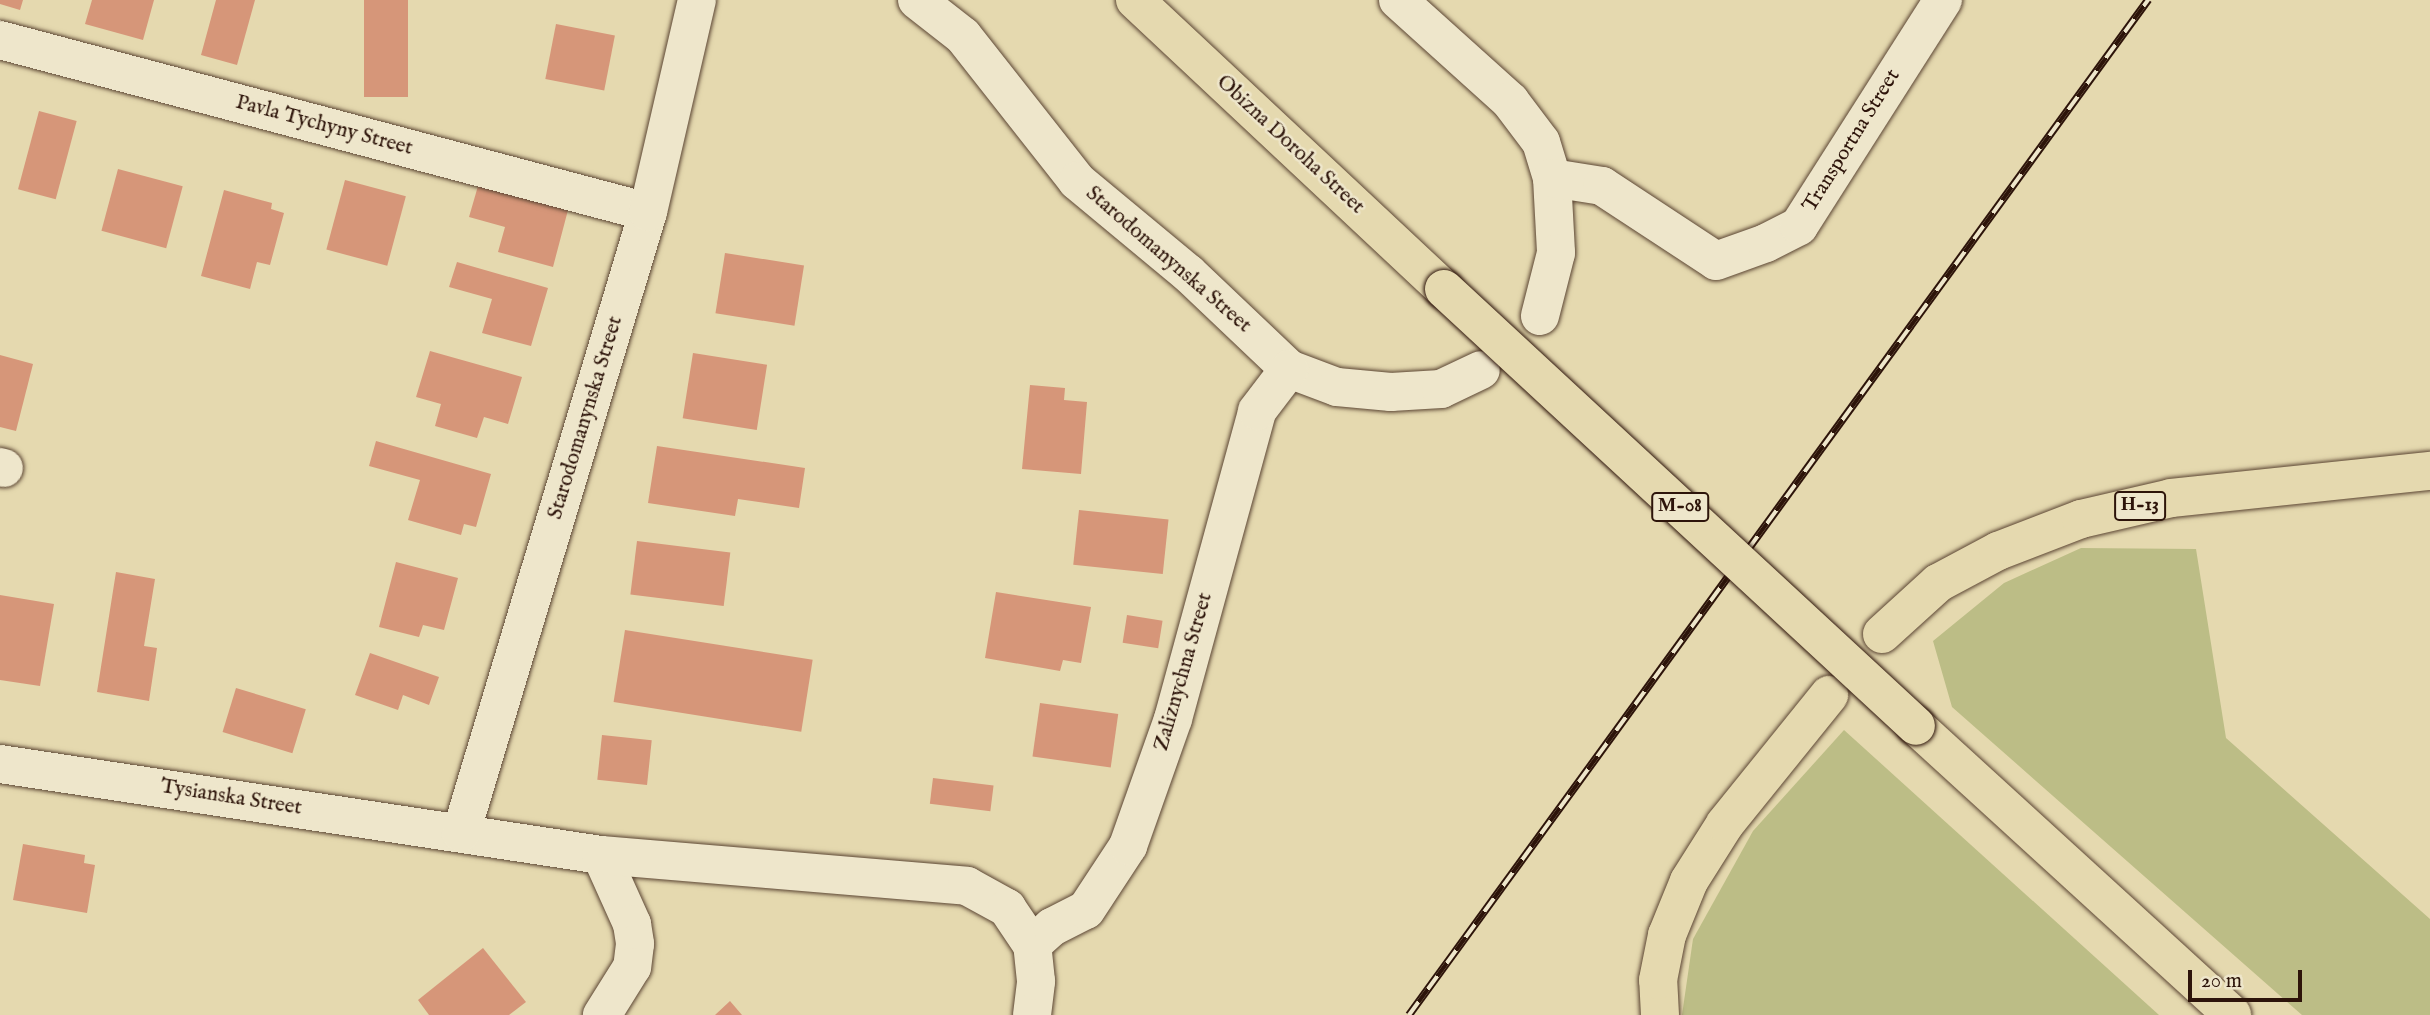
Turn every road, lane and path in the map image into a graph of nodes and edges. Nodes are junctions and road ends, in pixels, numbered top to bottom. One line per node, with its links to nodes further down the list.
1 (697, 0): 8 (street, Starodomanynska Street)
2 (917, 0): 10 (street, Starodomanynska Street)
3 (1135, 0): 22 (highway, Obizna Doroha Street / М-08, bridge)
4 (1398, 0): 7 (street)
5 (1943, 0): 7 (street, Transportna Street)
6 (0, 40): 8 (street, Pavla Tychyny Street)
7 (1552, 178): 9 (street)
8 (648, 212): 16 (street, Starodomanynska Street)
9 (1540, 316)
10 (1289, 369): 11 (street, Starodomanynska Street); 18 (street, Zaliznychna Street)
11 (1481, 370)
12 (2430, 471): 13 (highway, Н-13)
13 (1882, 634)
14 (1829, 695): 21 (highway)
15 (0, 764): 16 (street, Tysianska Street)
16 (461, 833): 17 (street, Tysianska Street)
17 (601, 855): 18 (street); 19 (street)
18 (1032, 944): 20 (street)
19 (602, 1015)
20 (1032, 1015)
21 (1660, 1015)
22 (2232, 1015)

